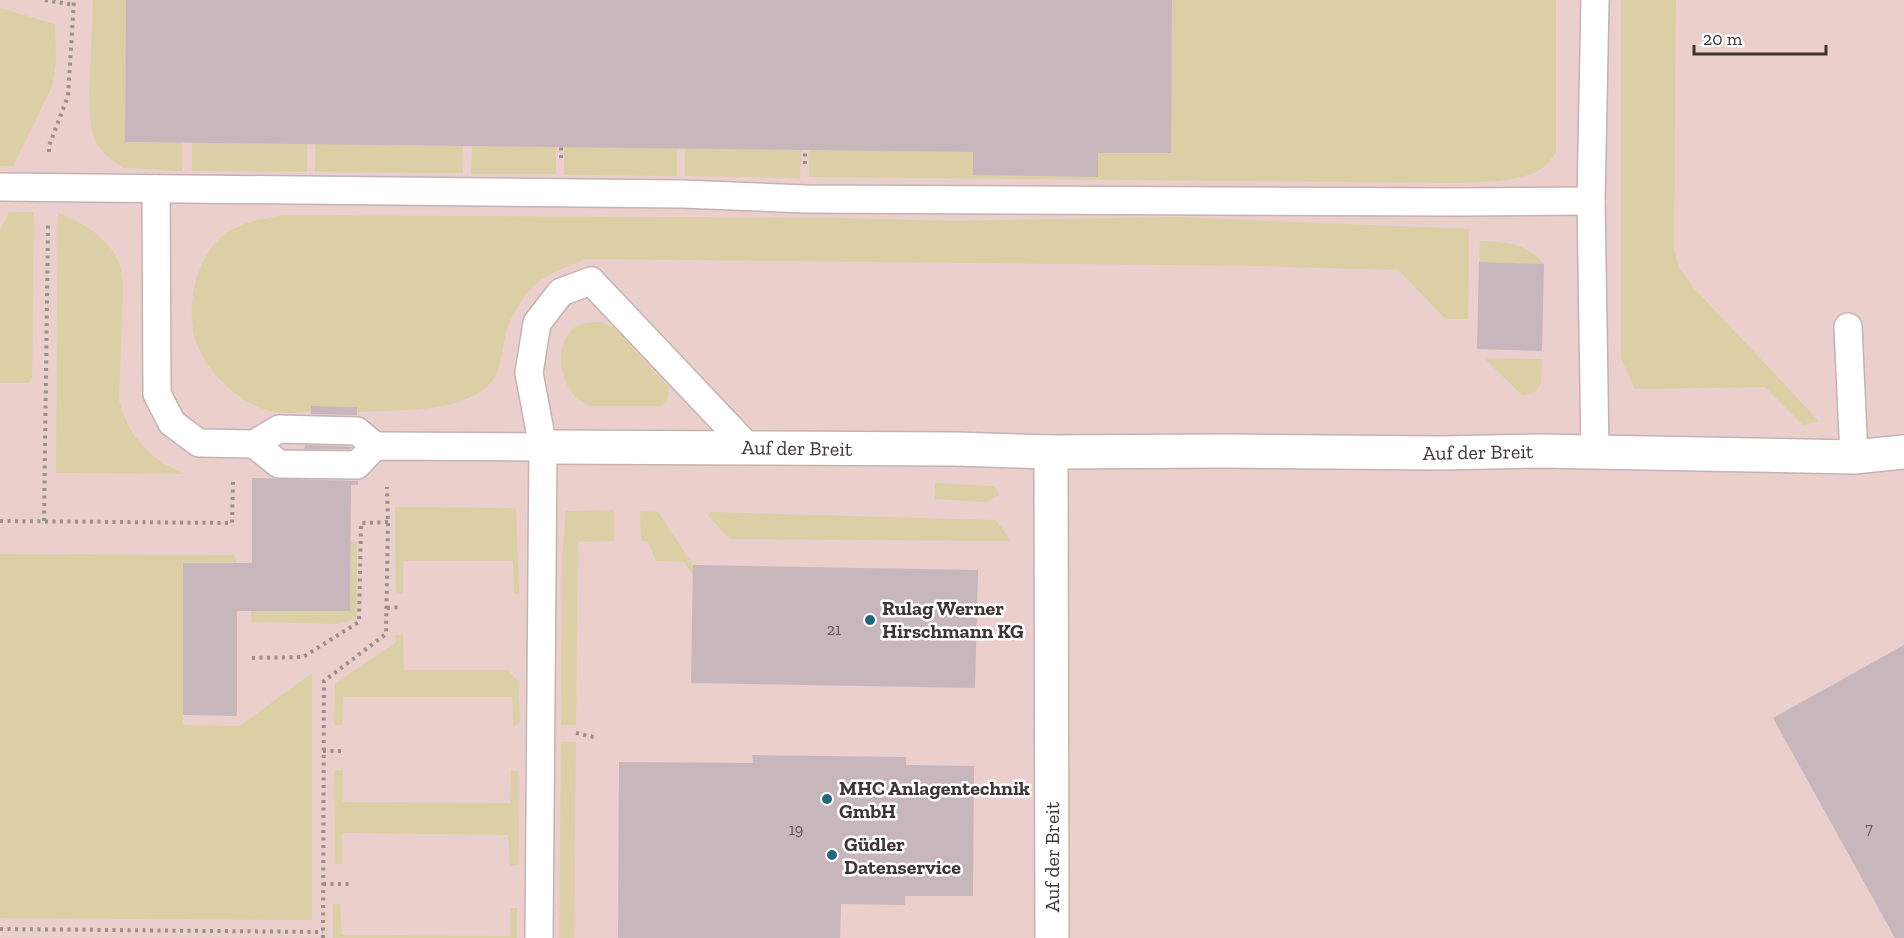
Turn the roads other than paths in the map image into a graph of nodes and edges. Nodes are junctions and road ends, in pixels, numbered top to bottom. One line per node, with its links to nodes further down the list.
1 (1595, 0): 4 (lane)
2 (0, 187): 3 (lane)
3 (156, 189): 4 (lane); 6 (lane)
4 (1591, 201): 9 (lane)
5 (1848, 327): 11 (lane)
6 (543, 447): 7 (street, Auf der Breit); 7 (lane); 12 (lane)
7 (748, 447): 8 (street, Auf der Breit)
8 (1051, 452): 9 (street, Auf der Breit); 13 (street, Auf der Breit)
9 (1595, 452): 11 (street, Auf der Breit)
10 (1904, 452): 11 (street, Auf der Breit)
11 (1854, 457)
12 (538, 938)
13 (1053, 938)

